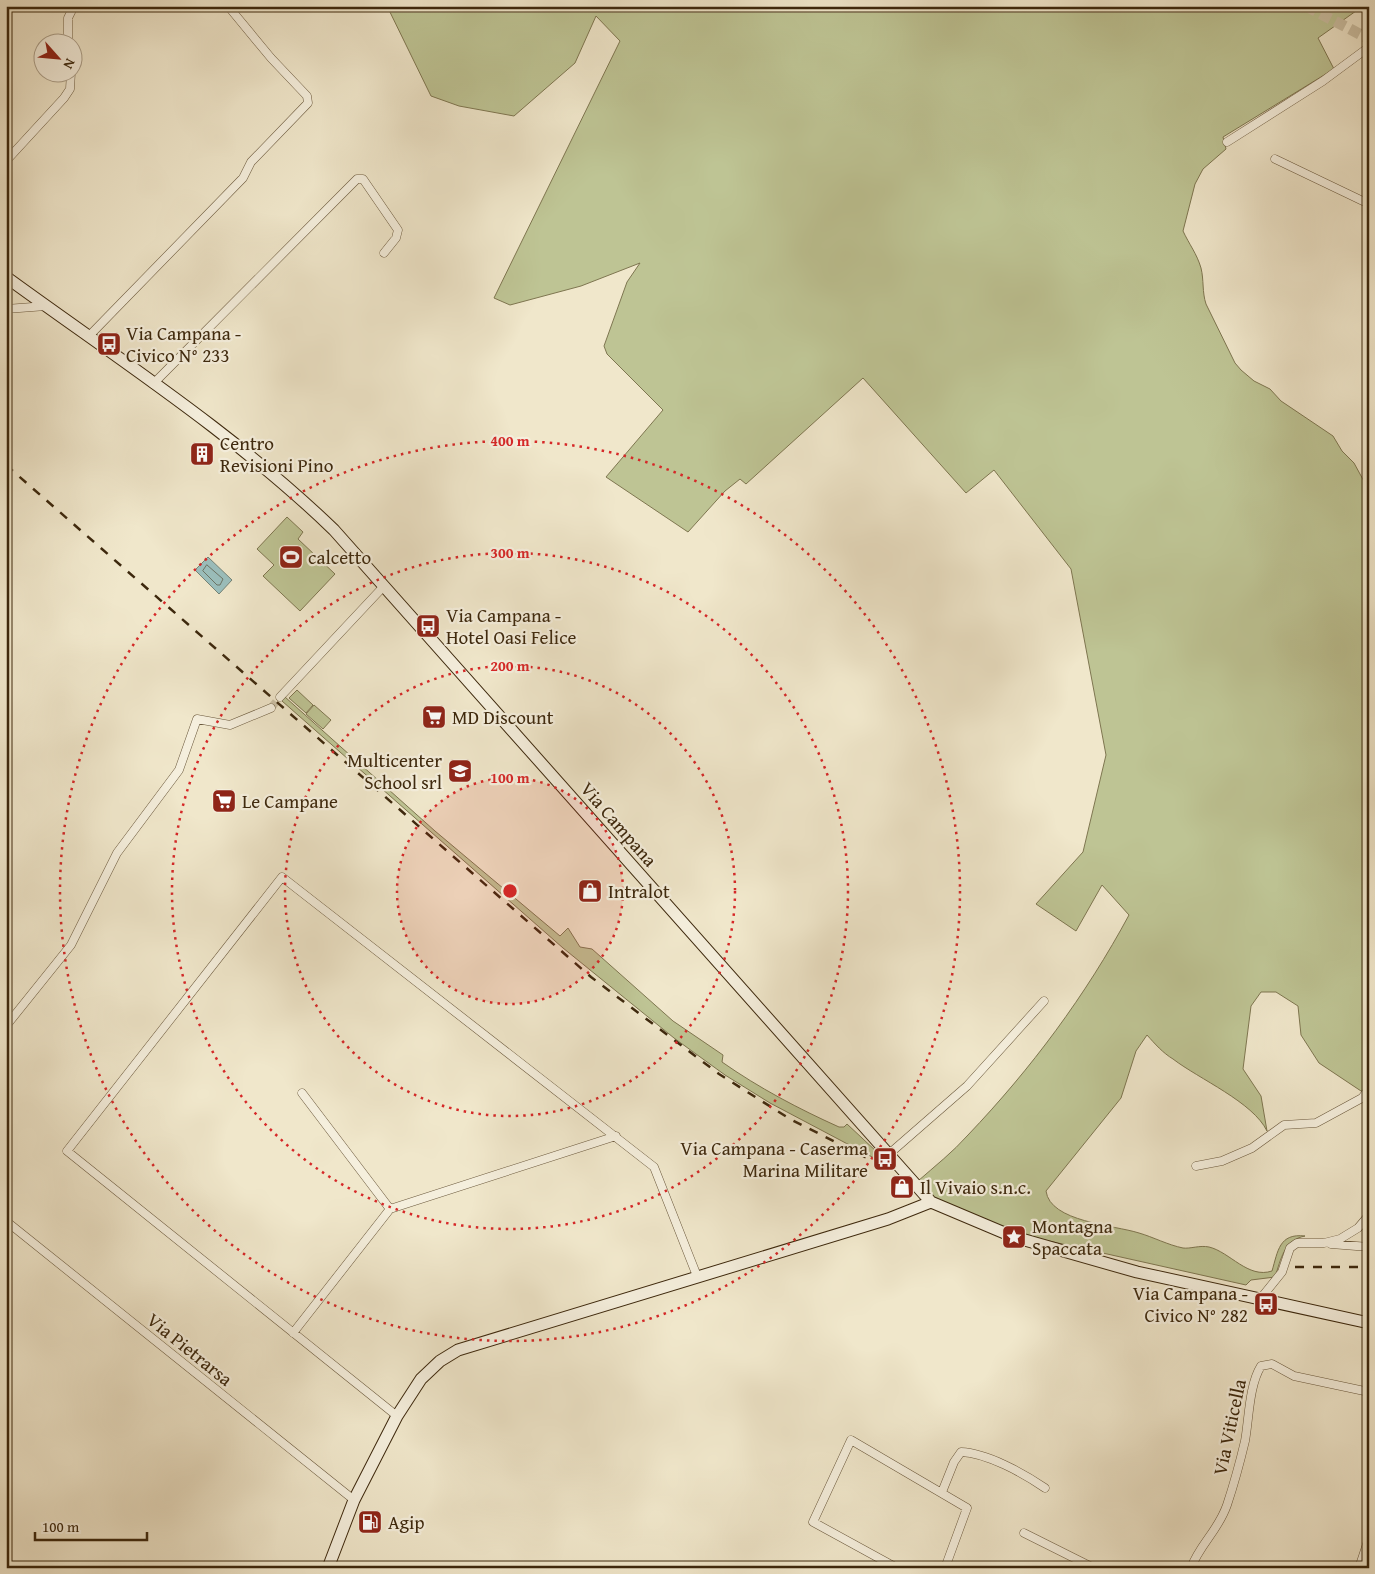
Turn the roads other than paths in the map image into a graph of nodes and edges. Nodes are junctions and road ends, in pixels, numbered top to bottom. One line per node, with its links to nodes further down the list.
1 (74, 6): 3 (street)
2 (228, 6): 14 (street)
3 (68, 32)
4 (1369, 47): 6 (street)
5 (70, 82): 8 (street)
6 (1226, 142)
7 (1275, 159): 9 (street)
8 (6, 161)
9 (1369, 204)
10 (384, 253): 15 (street)
11 (6, 277): 12 (street, Via Campana)
12 (46, 306): 13 (street); 14 (street, Via Campana)
13 (6, 309)
14 (89, 336): 15 (street, Via Campana)
15 (153, 384): 16 (street, Via Campana)
16 (384, 586): 17 (street); 24 (street, Via Campana)
17 (280, 697)
18 (271, 708): 20 (street)
19 (1044, 1001): 24 (street)
20 (6, 1026)
21 (1369, 1089): 25 (street)
22 (302, 1093): 27 (street)
23 (616, 1136): 27 (street); 32 (street); 35 (street)
24 (889, 1154): 26 (street, Via Campana)
25 (1196, 1166)
26 (931, 1202): 32 (street); 33 (street, Via Campana)
27 (390, 1209): 35 (street)
28 (1369, 1215): 30 (street)
29 (6, 1222): 40 (street, Via Pietrarsa)
30 (1324, 1244): 31 (street); 33 (street)
31 (1369, 1247)
32 (697, 1276): 37 (street)
33 (1261, 1298): 34 (street, Via Campana)
34 (1369, 1323)
35 (293, 1333): 37 (street)
36 (1369, 1392): 47 (street, Via Viticella)
37 (397, 1416): 40 (street)
38 (1045, 1488): 39 (street)
39 (942, 1492): 44 (street); 45 (street)
40 (354, 1500): 43 (street)
41 (1024, 1533): 46 (street)
42 (1369, 1538): 48 (street)
43 (328, 1568)
44 (897, 1568)
45 (945, 1568)
46 (1094, 1568)
47 (1191, 1568)
48 (1359, 1568)

